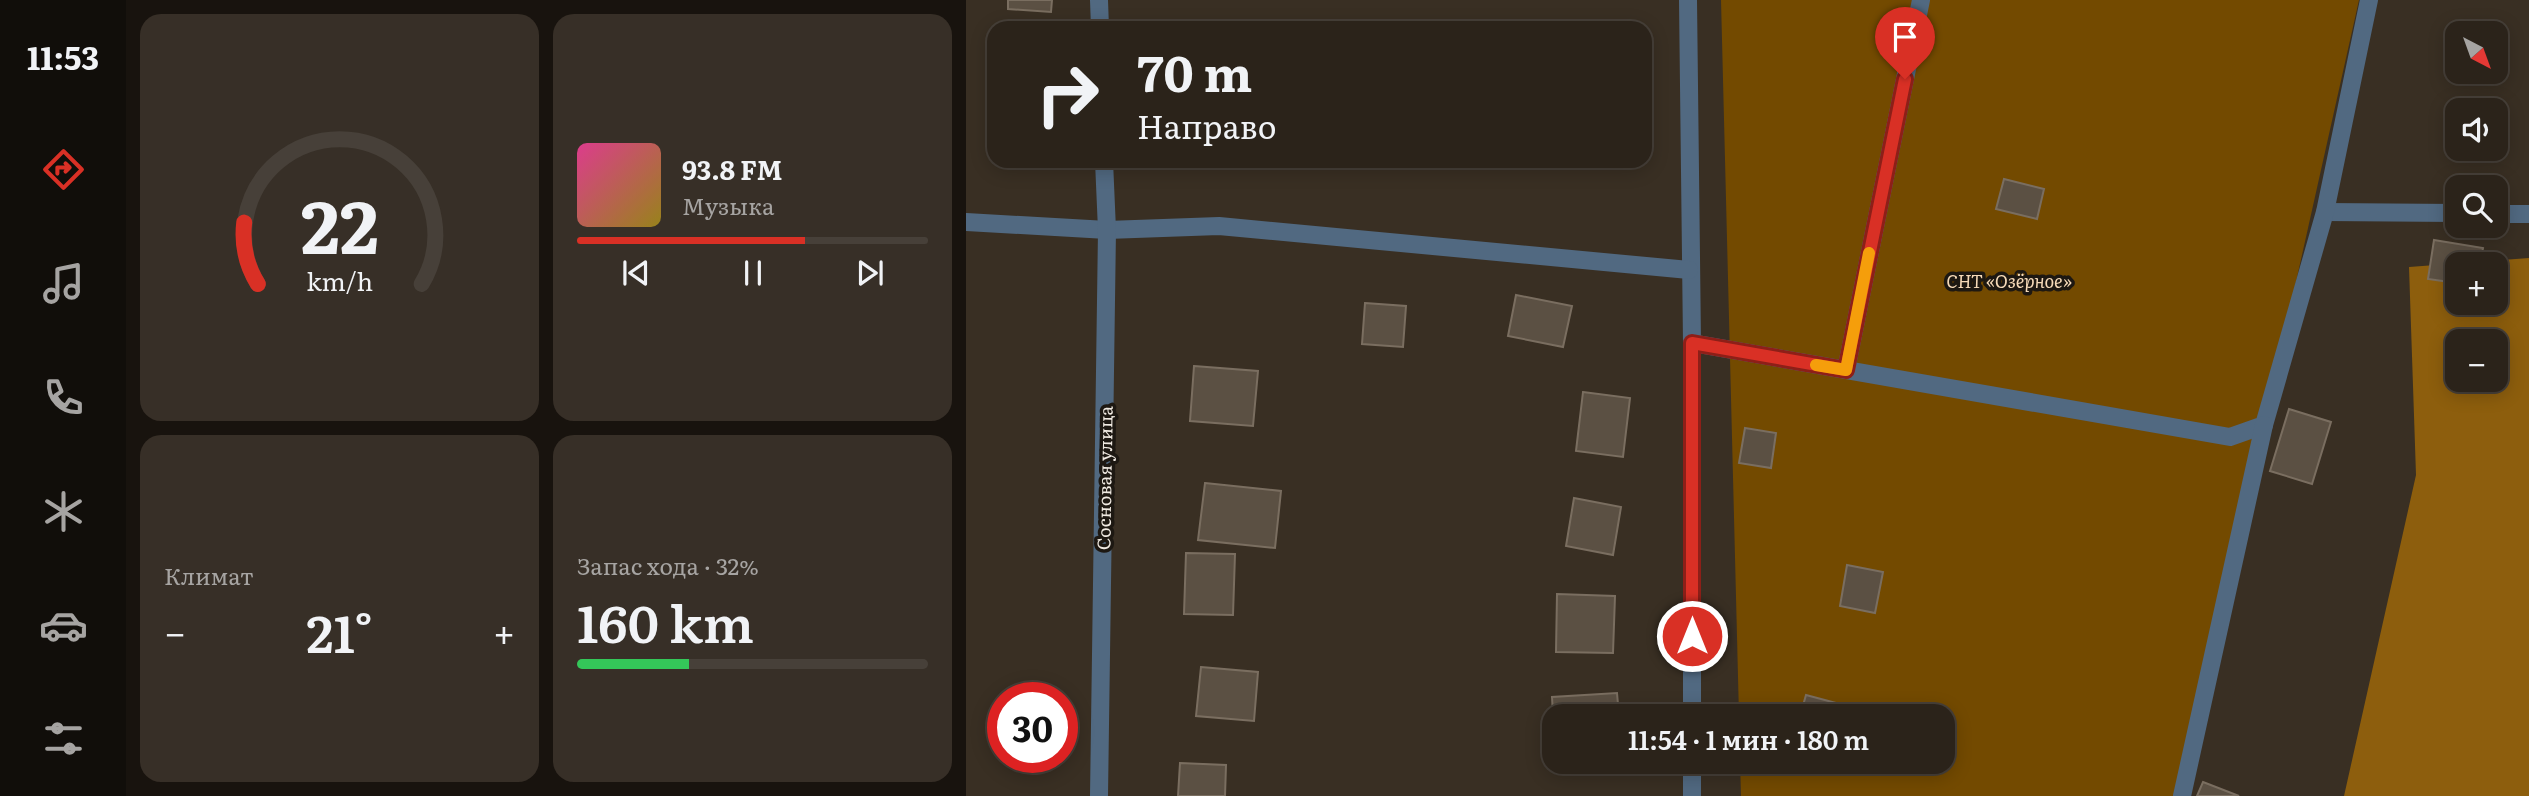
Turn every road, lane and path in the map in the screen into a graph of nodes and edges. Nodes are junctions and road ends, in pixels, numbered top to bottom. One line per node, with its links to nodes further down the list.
1 (1098, 0): 5 (street)
2 (1688, 0): 13 (street)
3 (1921, 0): 15 (street)
4 (2369, 0): 7 (street)
5 (1100, 21)
6 (1104, 168): 12 (street, Сосновая улица)
7 (2325, 212): 8 (street); 16 (street)
8 (2445, 214)
9 (2508, 214): 10 (street)
10 (2529, 214)
11 (966, 222): 12 (street)
12 (1107, 230): 13 (street); 19 (street, Сосновая улица)
13 (1689, 271): 14 (street)
14 (1692, 343): 15 (street); 17 (street)
15 (1846, 370): 16 (street)
16 (2264, 425): 21 (street)
17 (1692, 704)
18 (1692, 774): 20 (street)
19 (1099, 796)
20 (1692, 796)
21 (2182, 796)

